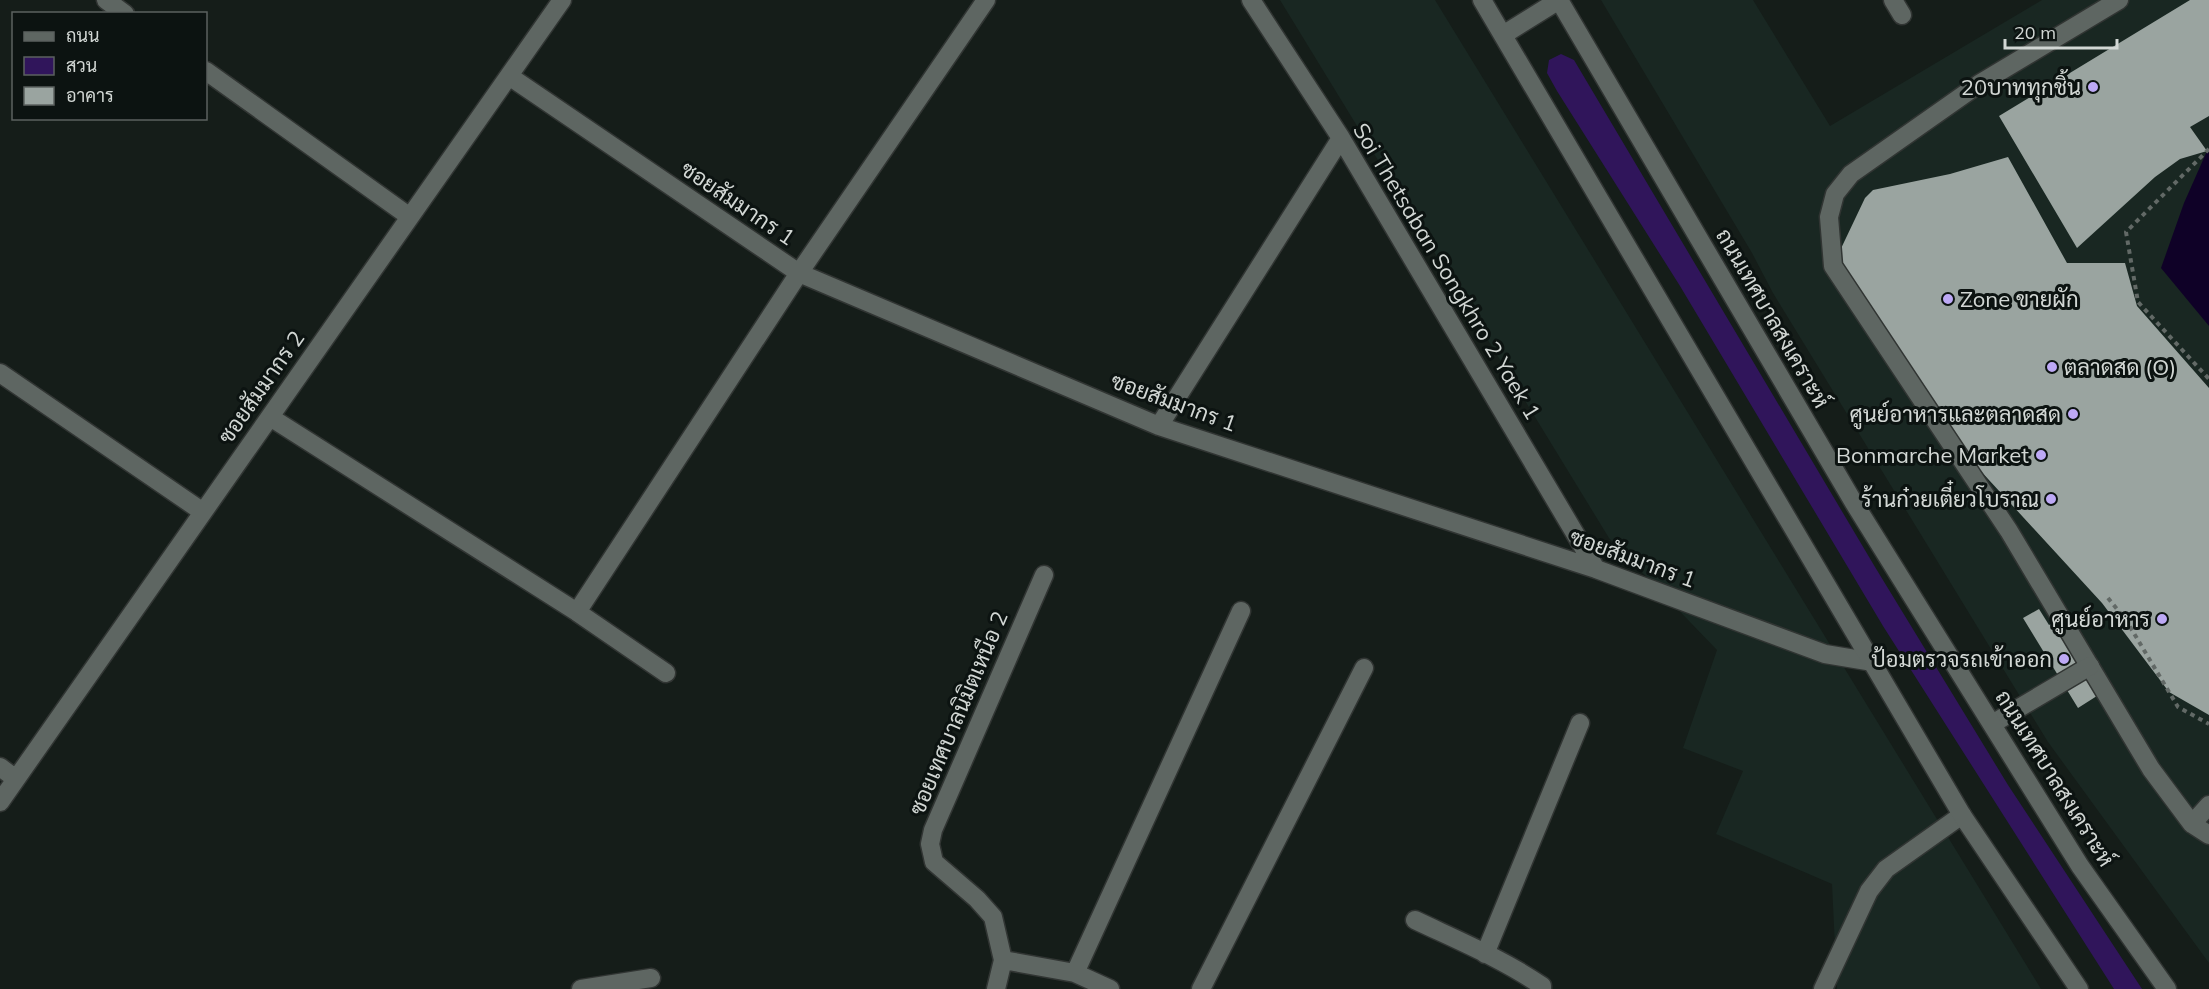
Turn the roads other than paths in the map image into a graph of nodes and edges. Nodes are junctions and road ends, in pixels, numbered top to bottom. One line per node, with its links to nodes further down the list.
1 (106, 0): 8 (street)
2 (562, 0): 11 (street, ซอยสัมมากร 2)
3 (986, 0): 14 (street)
4 (1251, 0): 12 (street, Soi Thetsaban Songkhro 2 Yaek 1)
5 (1482, 0): 9 (street)
6 (1559, 0): 9 (street); 28 (street, ถนนเทศบาลสงเคราะห์)
7 (2119, 0): 24 (street)
8 (122, 12)
9 (1503, 35): 23 (street)
10 (207, 72): 13 (street)
11 (509, 76): 13 (street, ซอยสัมมากร 2); 14 (street, ซอยสัมมากร 1)
12 (1341, 138): 17 (street); 19 (street, Soi Thetsaban Songkhro 2 Yaek 1)
13 (410, 217): 16 (street, ซอยสัมมากร 2)
14 (799, 273): 17 (street, ซอยสัมมากร 1); 22 (street)
15 (0, 373): 18 (street)
16 (270, 417): 18 (street, ซอยสัมมากร 2); 22 (street)
17 (1159, 426): 19 (street, ซอยสัมมากร 1)
18 (203, 512): 30 (street, ซอยสัมมากร 2)
19 (1596, 569): 23 (street, ซอยสัมมากร 1)
20 (1044, 575): 38 (street, ซอยเทศบาลนิมิตเหนือ 2)
21 (1241, 611): 39 (street)
22 (577, 612): 26 (street)
23 (1873, 662): 33 (street)
24 (2090, 666): 28 (street); 34 (street)
25 (1364, 668): 44 (street)
26 (666, 673)
27 (1580, 723): 37 (street)
28 (1992, 724): 48 (street, ถนนเทศบาลสงเคราะห์)
29 (0, 767): 30 (street)
30 (16, 778): 31 (street, ซอยสัมมากร 2)
31 (0, 802)
32 (2209, 805): 34 (street)
33 (1962, 815): 46 (street); 47 (street)
34 (2192, 824): 35 (street)
35 (2209, 835)
36 (1415, 920): 37 (street)
37 (1485, 954): 45 (street)
38 (1003, 960): 39 (street); 42 (street, ซอยเทศบาลนิมิตเหนือ 2)
39 (1075, 973): 43 (street)
40 (651, 978): 41 (street)
41 (581, 989)
42 (996, 989)
43 (1110, 989)
44 (1201, 989)
45 (1542, 989)
46 (1822, 989)
47 (2079, 989)
48 (2167, 989)

